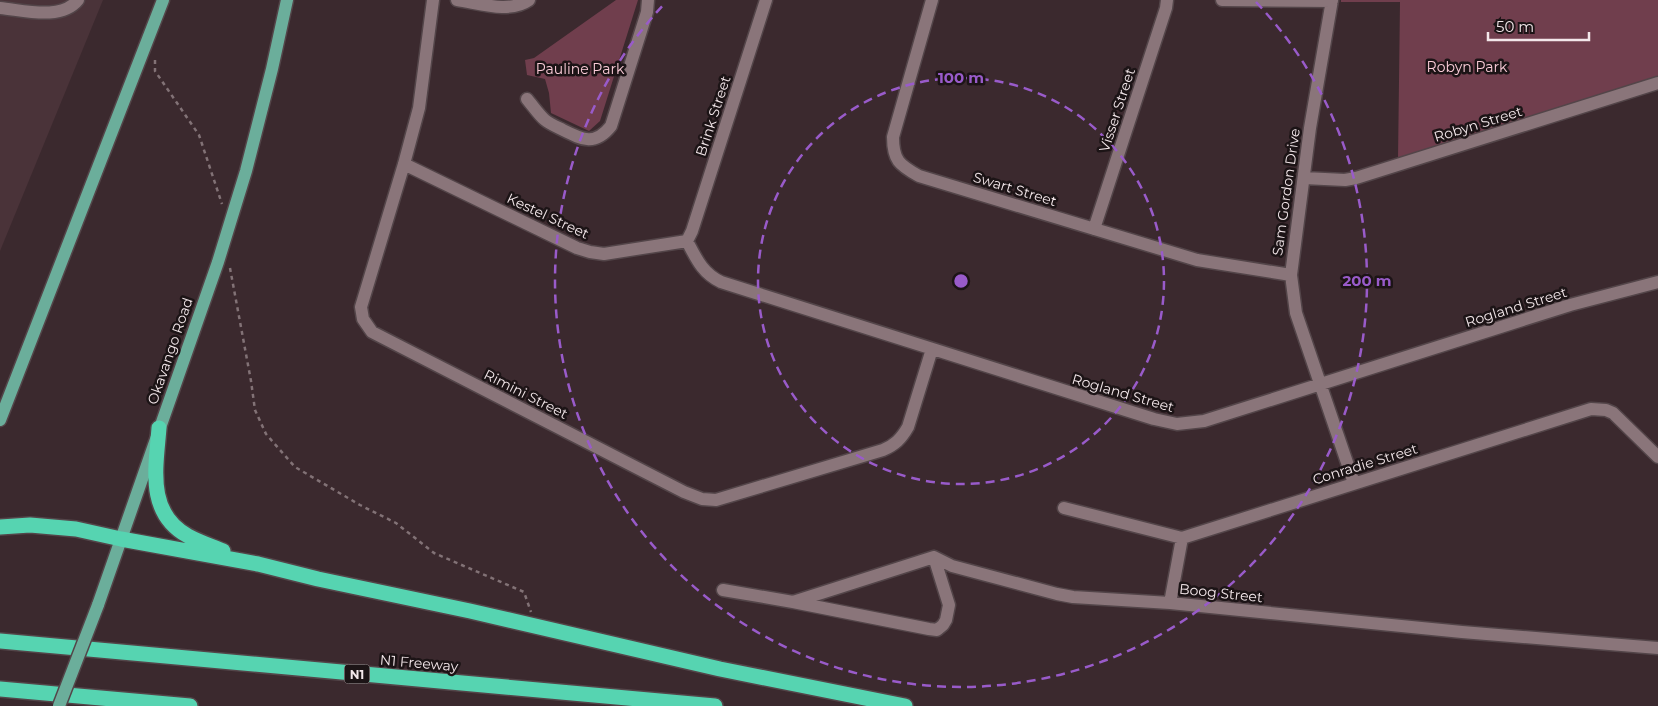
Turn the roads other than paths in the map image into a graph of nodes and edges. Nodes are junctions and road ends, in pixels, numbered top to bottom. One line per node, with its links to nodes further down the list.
1 (78, 0): 15 (street)
2 (158, 0): 16 (street)
3 (163, 0): 16 (main road)
4 (287, 0): 28 (main road, Okavango Road)
5 (433, 0): 19 (street, Rimini Street)
6 (458, 0): 7 (street)
7 (529, 0)
8 (648, 0): 18 (street)
9 (766, 0): 22 (street, Brink Street)
10 (932, 0): 21 (street, Swart Street)
11 (1167, 0): 21 (street, Visser Street)
12 (1222, 0): 13 (street)
13 (1248, 0): 14 (street)
14 (1332, 1): 20 (street, Sam Gordon Drive)
15 (0, 8)
16 (155, 21): 27 (main road)
17 (1658, 83): 20 (street, Robyn Street)
18 (527, 99)
19 (404, 164): 22 (street, Kestel Street); 25 (street, Rimini Street)
20 (1304, 178): 23 (street, Sam Gordon Drive)
21 (1094, 229): 23 (street, Swart Street)
22 (687, 241): 25 (street, Rogland Street)
23 (1291, 275): 26 (street, Sam Gordon Drive)
24 (1658, 282): 26 (street, Rogland Street)
25 (932, 349): 26 (street, Rogland Street)
26 (1321, 384): 30 (street, Sam Gordon Drive)
27 (0, 420)
28 (159, 428): 34 (main road, Okavango Road); 36 (highway)
29 (1658, 457): 30 (street, Conradie Street)
30 (1354, 483): 33 (street, Conradie Street)
31 (1064, 508): 33 (street)
32 (0, 527): 34 (highway)
33 (1182, 538): 39 (street)
34 (121, 539): 36 (highway); 43 (main road, Okavango Road, bridge)
35 (934, 557): 38 (street); 38 (street); 39 (street, Boog Street)
36 (258, 564): 46 (highway)
37 (723, 590): 38 (street)
38 (793, 602)
39 (1170, 603): 41 (street, Boog Street)
40 (0, 642): 45 (highway, N1 Freeway / N1)
41 (1658, 648)
42 (0, 689): 44 (highway)
43 (59, 706)
44 (190, 706)
45 (715, 706)
46 (905, 706)

